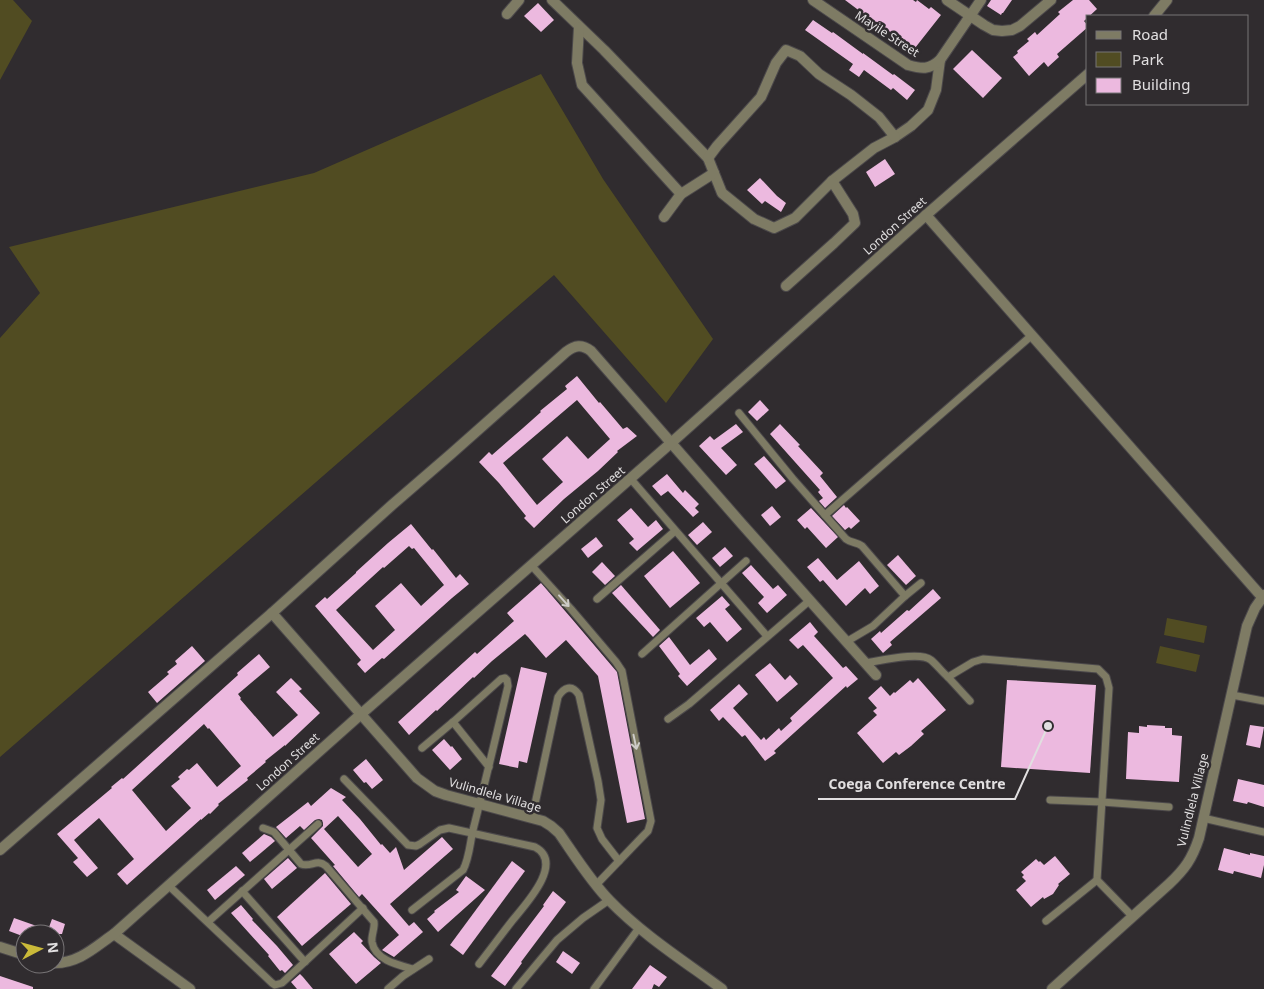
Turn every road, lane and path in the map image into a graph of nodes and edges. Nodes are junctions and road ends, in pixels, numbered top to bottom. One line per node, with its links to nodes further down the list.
1 (519, 0): 8 (street)
2 (552, 0): 11 (street)
3 (813, 0): 12 (street, Mayile Street)
4 (947, 0): 9 (street)
5 (981, 0): 9 (street)
6 (1052, 0): 9 (street)
7 (1167, 0): 10 (street)
8 (507, 14)
9 (970, 15): 12 (street)
10 (1155, 15)
11 (580, 26): 15 (street); 18 (street)
12 (940, 60): 14 (street)
13 (1086, 76): 19 (street, London Street)
14 (895, 137): 15 (street); 17 (street)
15 (708, 158): 16 (street)
16 (714, 173): 17 (street); 18 (street)
17 (832, 181): 21 (street)
18 (681, 194): 20 (street)
19 (926, 215): 22 (street); 24 (street, London Street)
20 (664, 217)
21 (786, 286)
22 (1031, 336): 26 (lane); 33 (street)
23 (739, 413): 26 (lane)
24 (671, 443): 25 (street, London Street); 35 (street); 36 (street)
25 (630, 478): 27 (lane); 29 (street, London Street)
26 (824, 515): 32 (lane)
27 (676, 531): 31 (lane); 34 (lane)
28 (746, 561): 31 (lane)
29 (532, 565): 46 (street, London Street); 64 (lane, one-way to 64)
30 (921, 583): 32 (lane)
31 (721, 584): 37 (lane); 39 (lane)
32 (905, 596): 38 (lane)
33 (1263, 596): 43 (street, Vulindlela Village)
34 (597, 599)
35 (809, 600): 37 (lane); 38 (street)
36 (272, 613): 46 (street, Vulindlela Village); 62 (street)
37 (768, 636): 47 (lane)
38 (846, 642): 40 (street)
39 (642, 654)
40 (865, 663): 41 (street); 42 (lane)
41 (876, 675)
42 (948, 677): 44 (lane); 53 (lane)
43 (1232, 695): 45 (lane); 57 (street, Vulindlela Village)
44 (970, 701)
45 (1264, 702)
46 (360, 715): 54 (street, Vulindlela Village); 66 (street, London Street)
47 (668, 719)
48 (453, 722): 49 (lane); 50 (lane); 50 (lane)
49 (422, 748)
50 (489, 767): 54 (lane)
51 (344, 779): 61 (lane)
52 (1050, 800): 53 (lane)
53 (1102, 802): 55 (lane); 65 (lane)
54 (480, 804): 56 (street, Vulindlela Village); 61 (lane)
55 (1169, 807)
56 (532, 818): 64 (lane); 67 (street, Vulindlela Village)
57 (1203, 818): 60 (lane); 72 (street, Vulindlela Village)
58 (318, 824): 63 (lane)
59 (263, 828): 63 (lane)
60 (1264, 832)
61 (472, 833): 71 (lane); 82 (lane)
62 (0, 850)
63 (288, 850): 68 (lane); 70 (lane)
64 (619, 861): 67 (lane)
65 (1097, 880): 72 (lane); 73 (lane)
66 (168, 885): 74 (lane); 76 (street, London Street)
67 (596, 885): 69 (street, Vulindlela Village)
68 (242, 891): 74 (lane); 80 (lane)
69 (609, 900): 75 (street, Vulindlela Village); 86 (lane)
70 (363, 908): 80 (lane); 83 (lane)
71 (412, 910)
72 (1133, 917): 89 (street, Vulindlela Village)
73 (1046, 921)
74 (208, 922): 80 (lane)
75 (640, 928): 87 (lane); 88 (street, Vulindlela Village)
76 (114, 934): 81 (street, London Street); 84 (street)
77 (0, 947): 78 (street)
78 (15, 952)
79 (429, 959): 83 (lane)
80 (305, 962)
81 (65, 963)
82 (479, 964)
83 (413, 969): 85 (lane)
84 (190, 989)
85 (388, 989)
86 (516, 989)
87 (594, 989)
88 (722, 989)
89 (1052, 989)

